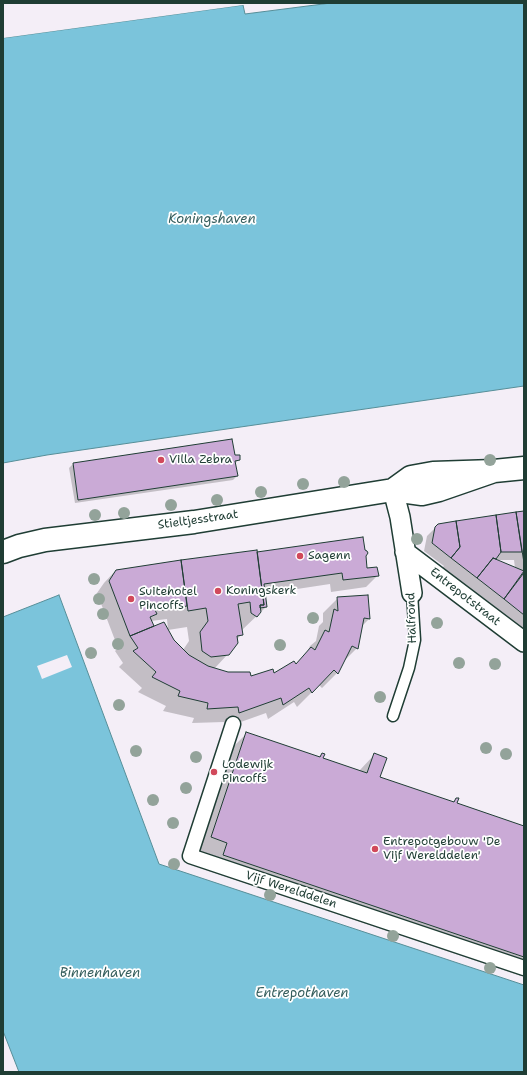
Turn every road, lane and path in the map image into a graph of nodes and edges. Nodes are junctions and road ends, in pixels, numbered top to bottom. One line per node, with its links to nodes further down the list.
1 (524, 468): 2 (street, Stieltjesstraat)
2 (393, 490): 3 (street, Stieltjesstraat); 4 (street, Halfrond)
3 (3, 552)
4 (405, 552): 5 (street, Halfrond); 6 (street, Entrepotstraat)
5 (412, 593): 7 (lane, Halfrond)
6 (524, 642)
7 (393, 716)
8 (234, 724): 9 (street, Vijf Werelddelen)
9 (524, 968)

